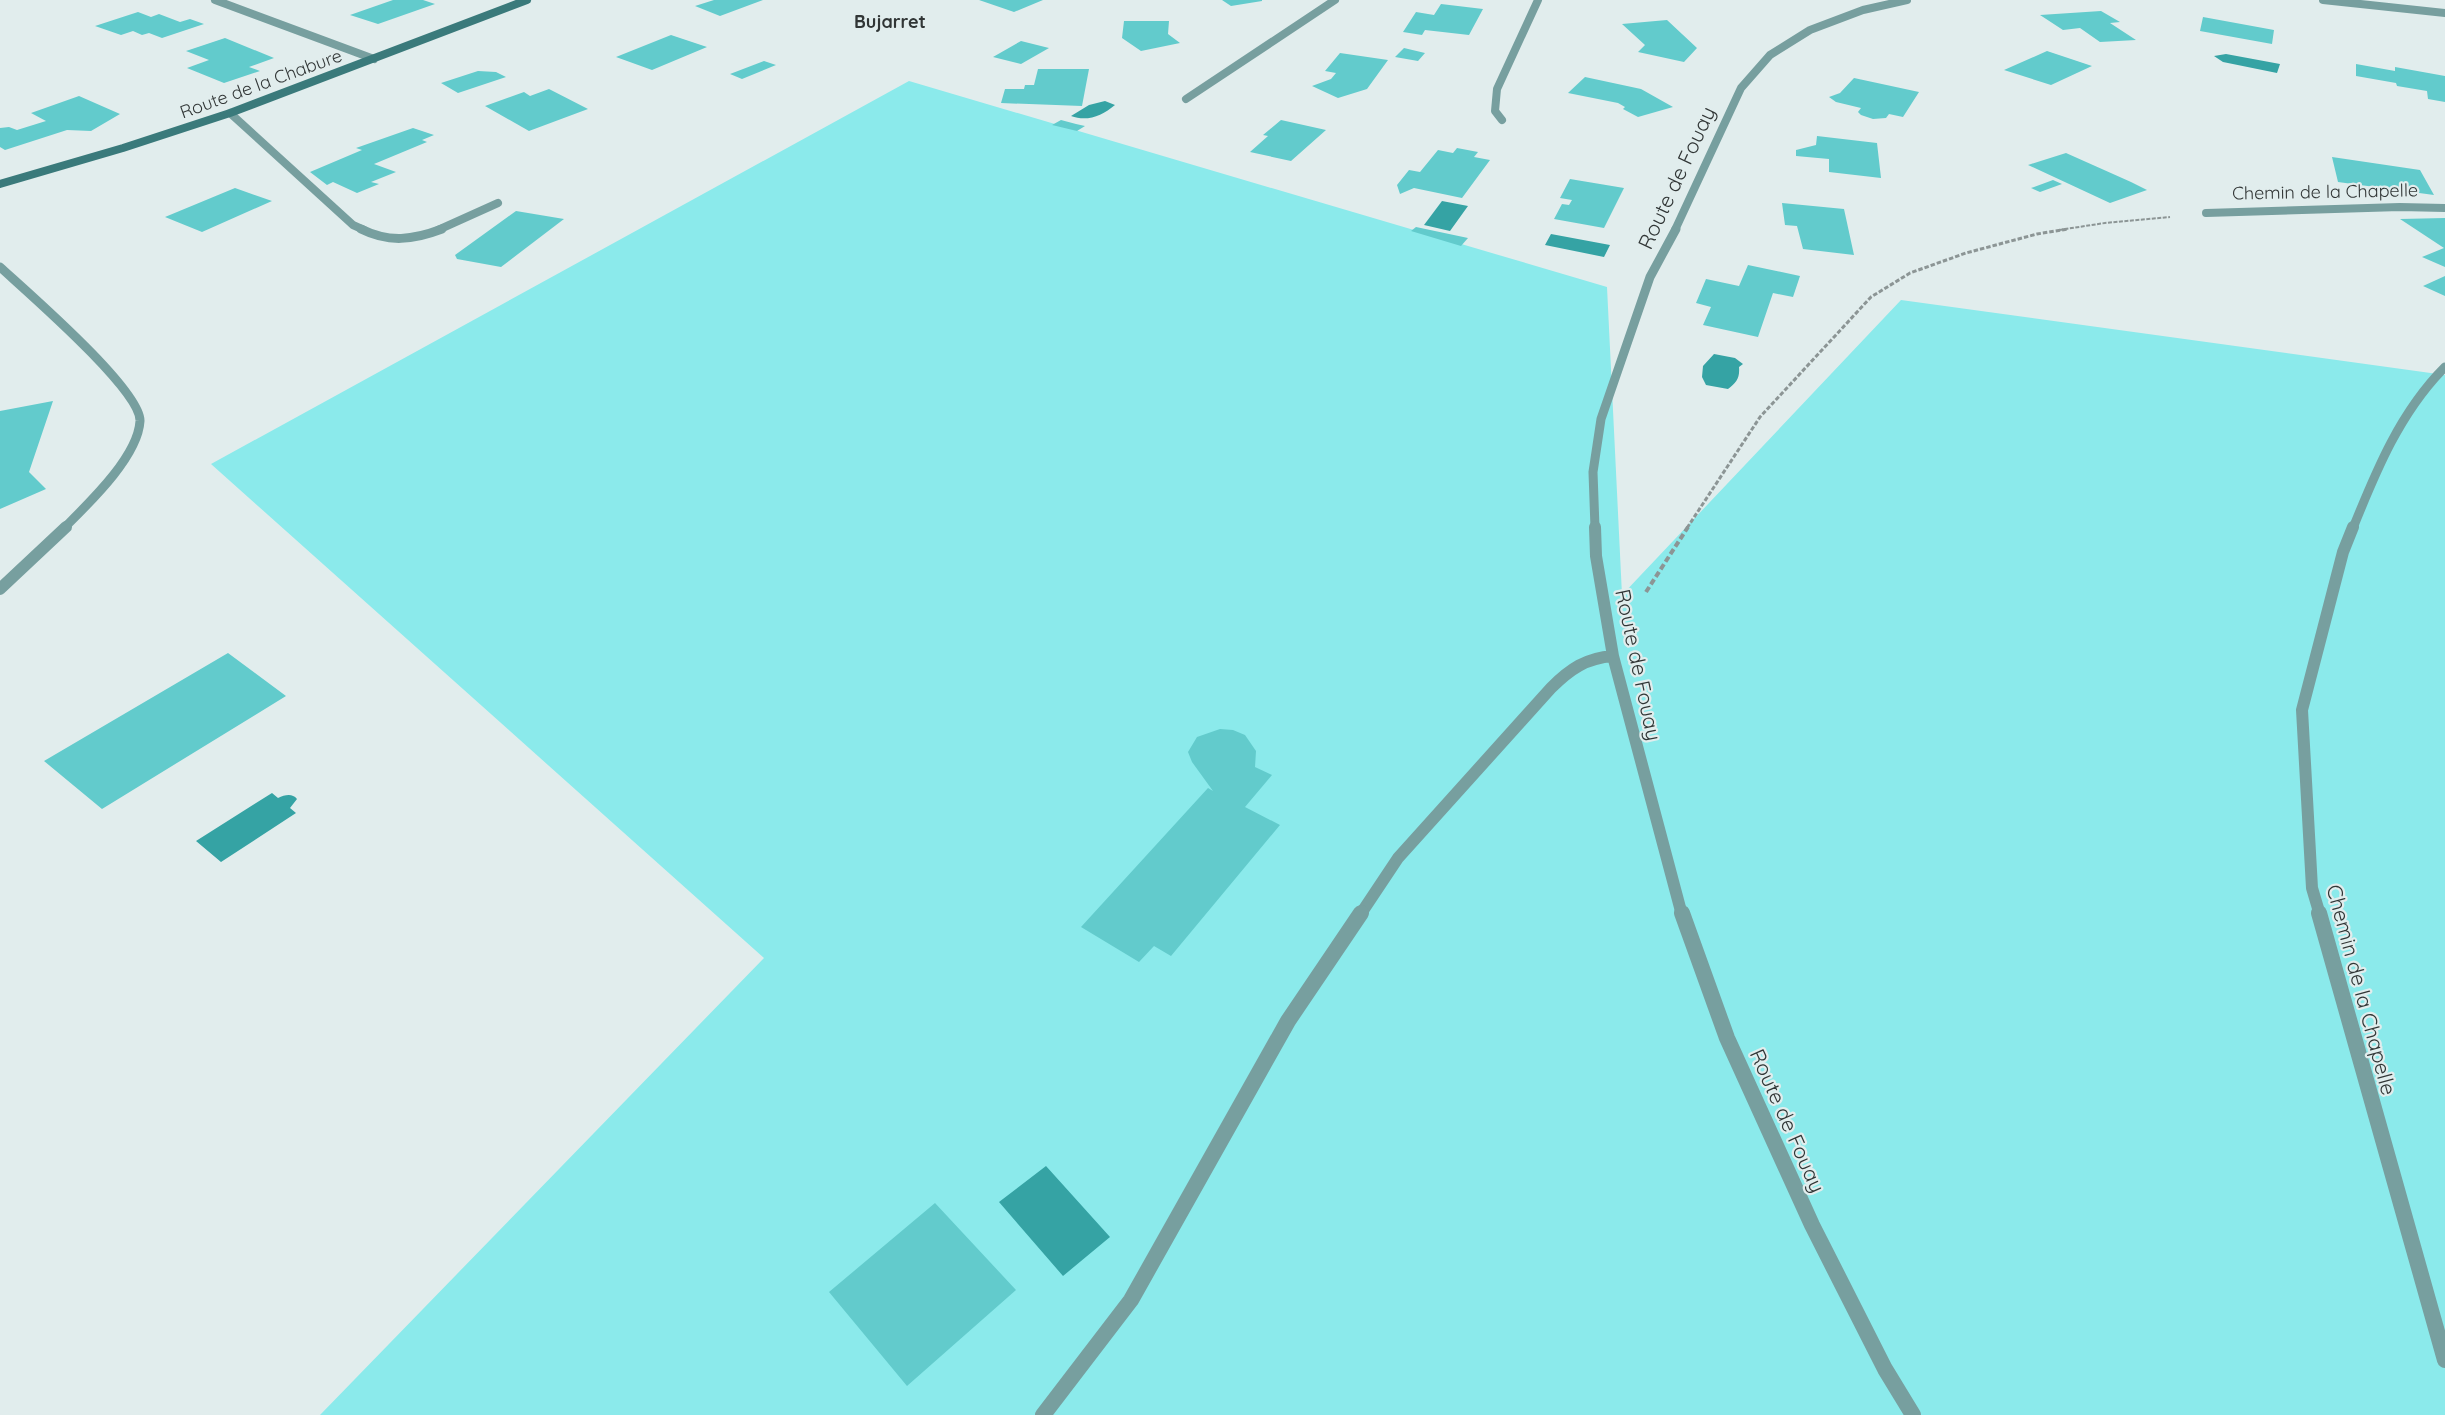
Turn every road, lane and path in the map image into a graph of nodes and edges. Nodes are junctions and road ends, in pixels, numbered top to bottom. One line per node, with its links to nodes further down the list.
1 (215, 0): 10 (street)
2 (527, 0): 10 (main road, Route de la Chabure)
3 (1335, 0): 11 (street)
4 (1538, 0): 13 (street)
5 (1907, 0): 21 (street, Route de Fouay)
6 (2323, 0): 8 (street)
7 (2399, 0): 8 (street)
8 (2426, 10): 9 (street)
9 (2445, 13)
10 (374, 59): 12 (main road, Route de la Chabure)
11 (1186, 99)
12 (230, 113): 14 (main road, Route de la Chabure); 15 (street)
13 (1502, 120)
14 (0, 184)
15 (498, 203)
16 (2445, 208): 17 (street, Chemin de la Chapelle)
17 (2206, 213): 21 (path)
18 (0, 267): 20 (street)
19 (2445, 367): 22 (street, Chemin de la Chapelle)
20 (0, 589)
21 (1613, 656): 23 (street); 24 (street, Route de Fouay)
22 (2445, 1360)
23 (1043, 1415)
24 (1913, 1415)

